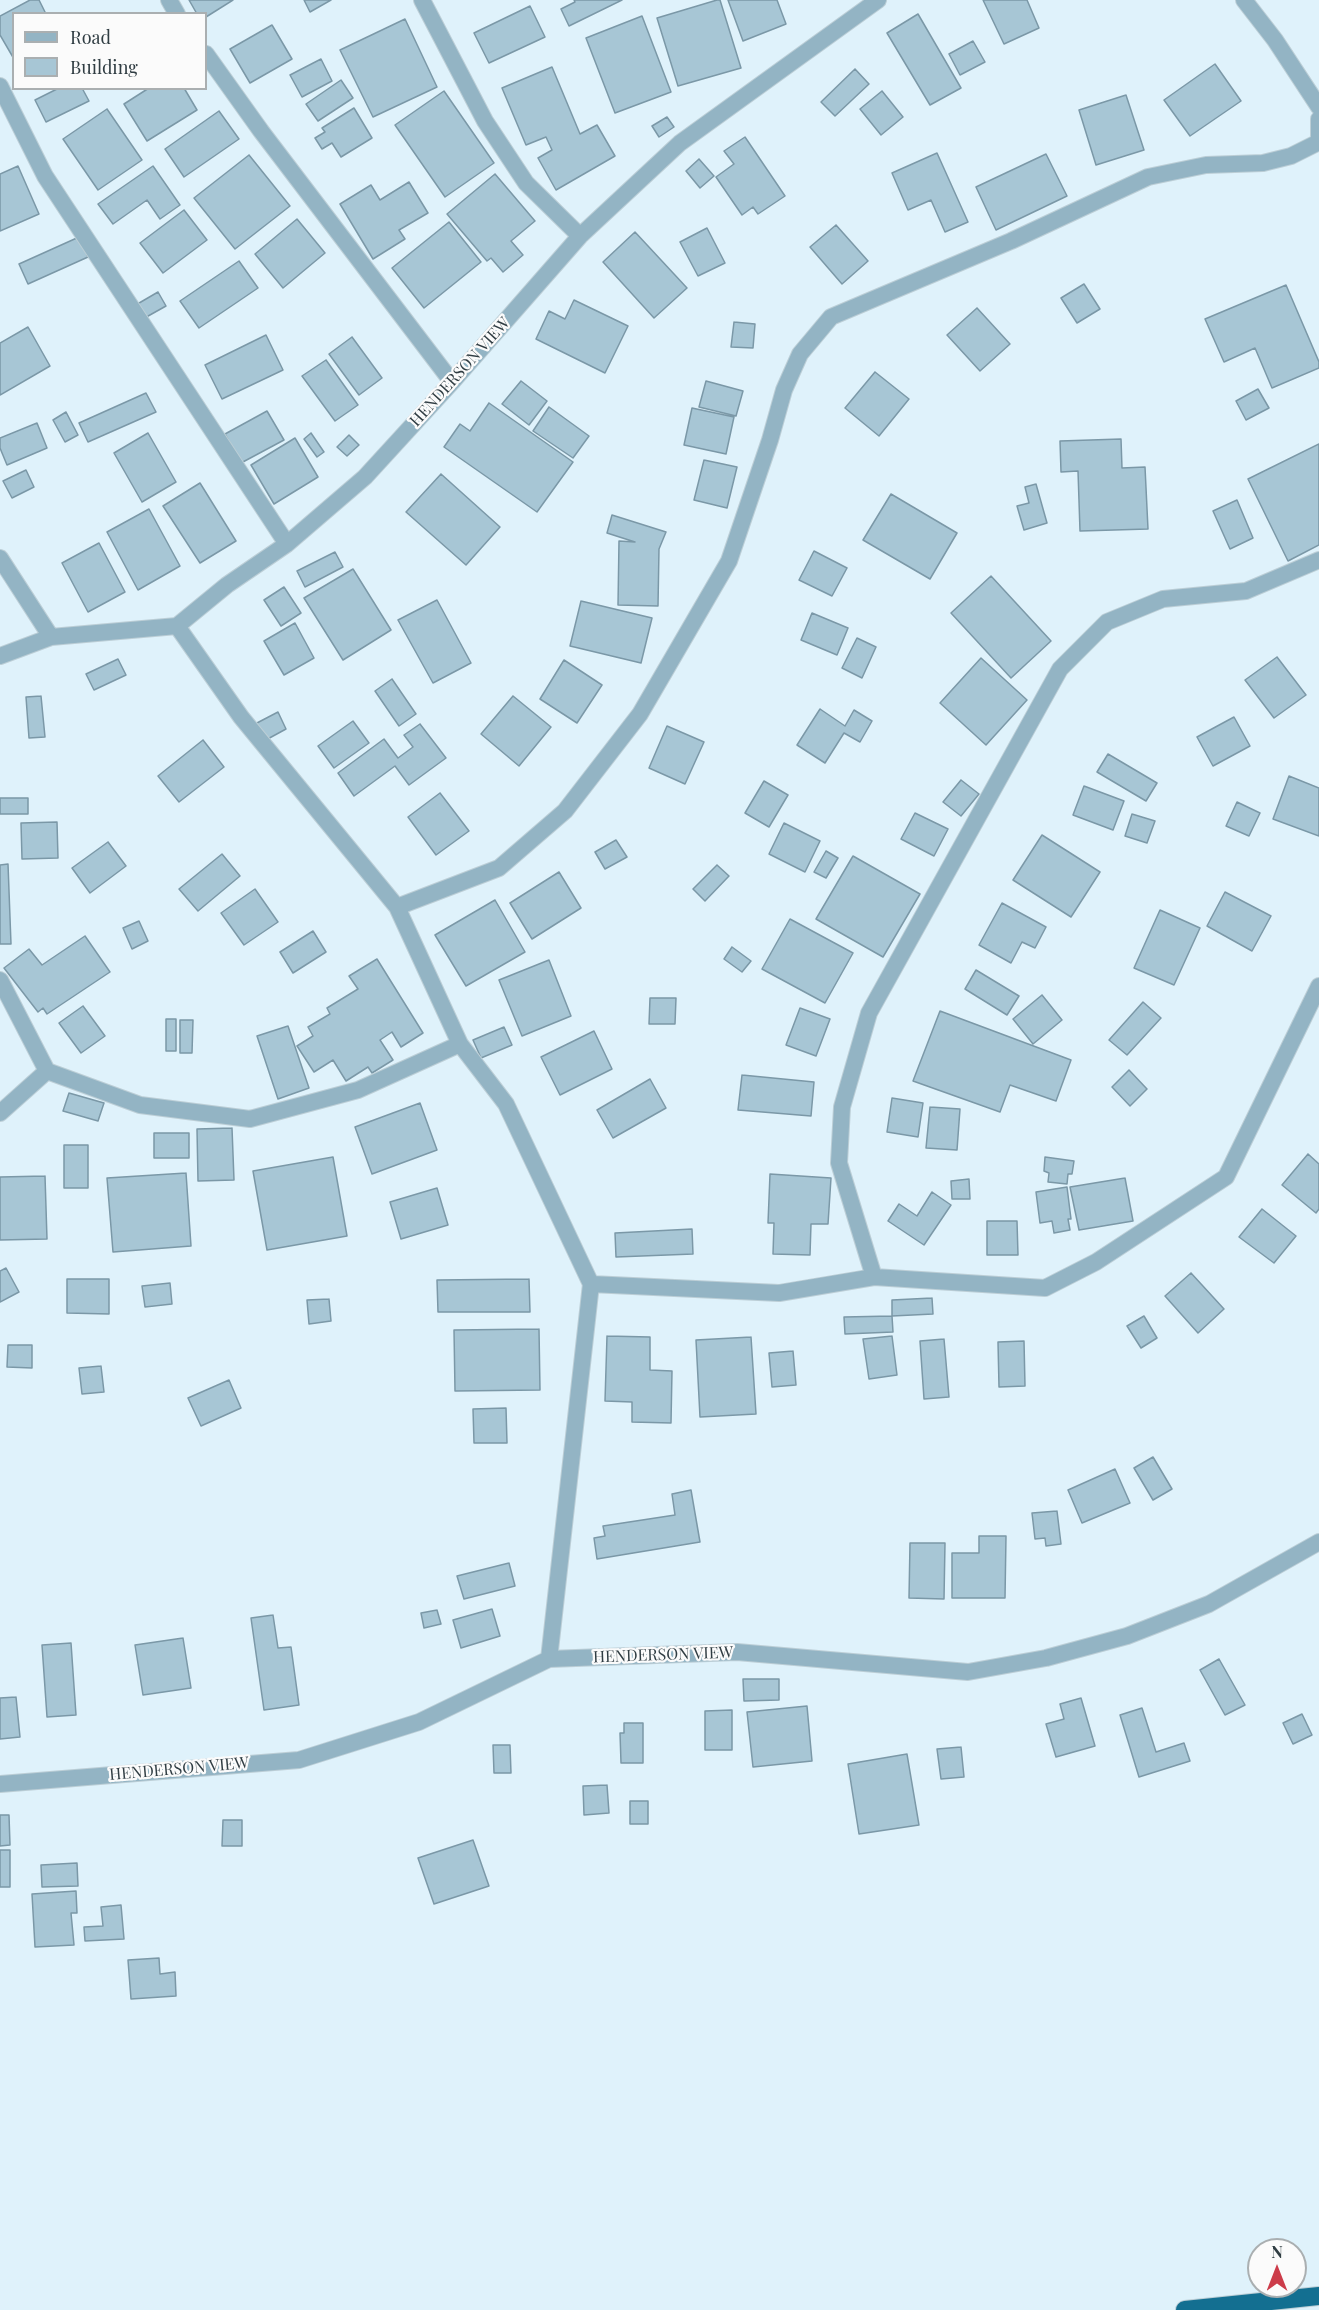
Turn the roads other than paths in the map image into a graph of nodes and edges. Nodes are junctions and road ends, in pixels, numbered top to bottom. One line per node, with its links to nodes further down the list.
1 (422, 0): 9 (street)
2 (878, 0): 9 (street, HENDERSON VIEW)
3 (1244, 0): 6 (street)
4 (207, 55): 10 (street)
5 (0, 86): 11 (street)
6 (1319, 107)
7 (1319, 119): 8 (street)
8 (1319, 142): 17 (street)
9 (580, 236): 10 (street, HENDERSON VIEW)
10 (452, 382): 11 (street, HENDERSON VIEW)
11 (287, 544): 14 (street, HENDERSON VIEW)
12 (0, 558): 15 (street)
13 (1319, 560): 23 (street)
14 (177, 626): 15 (street); 17 (street)
15 (51, 637): 16 (street)
16 (0, 656)
17 (397, 908): 20 (street)
18 (0, 980): 21 (street)
19 (1319, 986): 23 (street)
20 (460, 1044): 21 (street); 24 (street)
21 (47, 1071): 22 (street)
22 (0, 1113)
23 (874, 1277): 24 (street)
24 (591, 1284): 26 (street)
25 (1319, 1542): 26 (street, HENDERSON VIEW)
26 (549, 1659): 27 (street, HENDERSON VIEW)
27 (0, 1784)
28 (1319, 2296): 29 (highway)
29 (1185, 2310)

